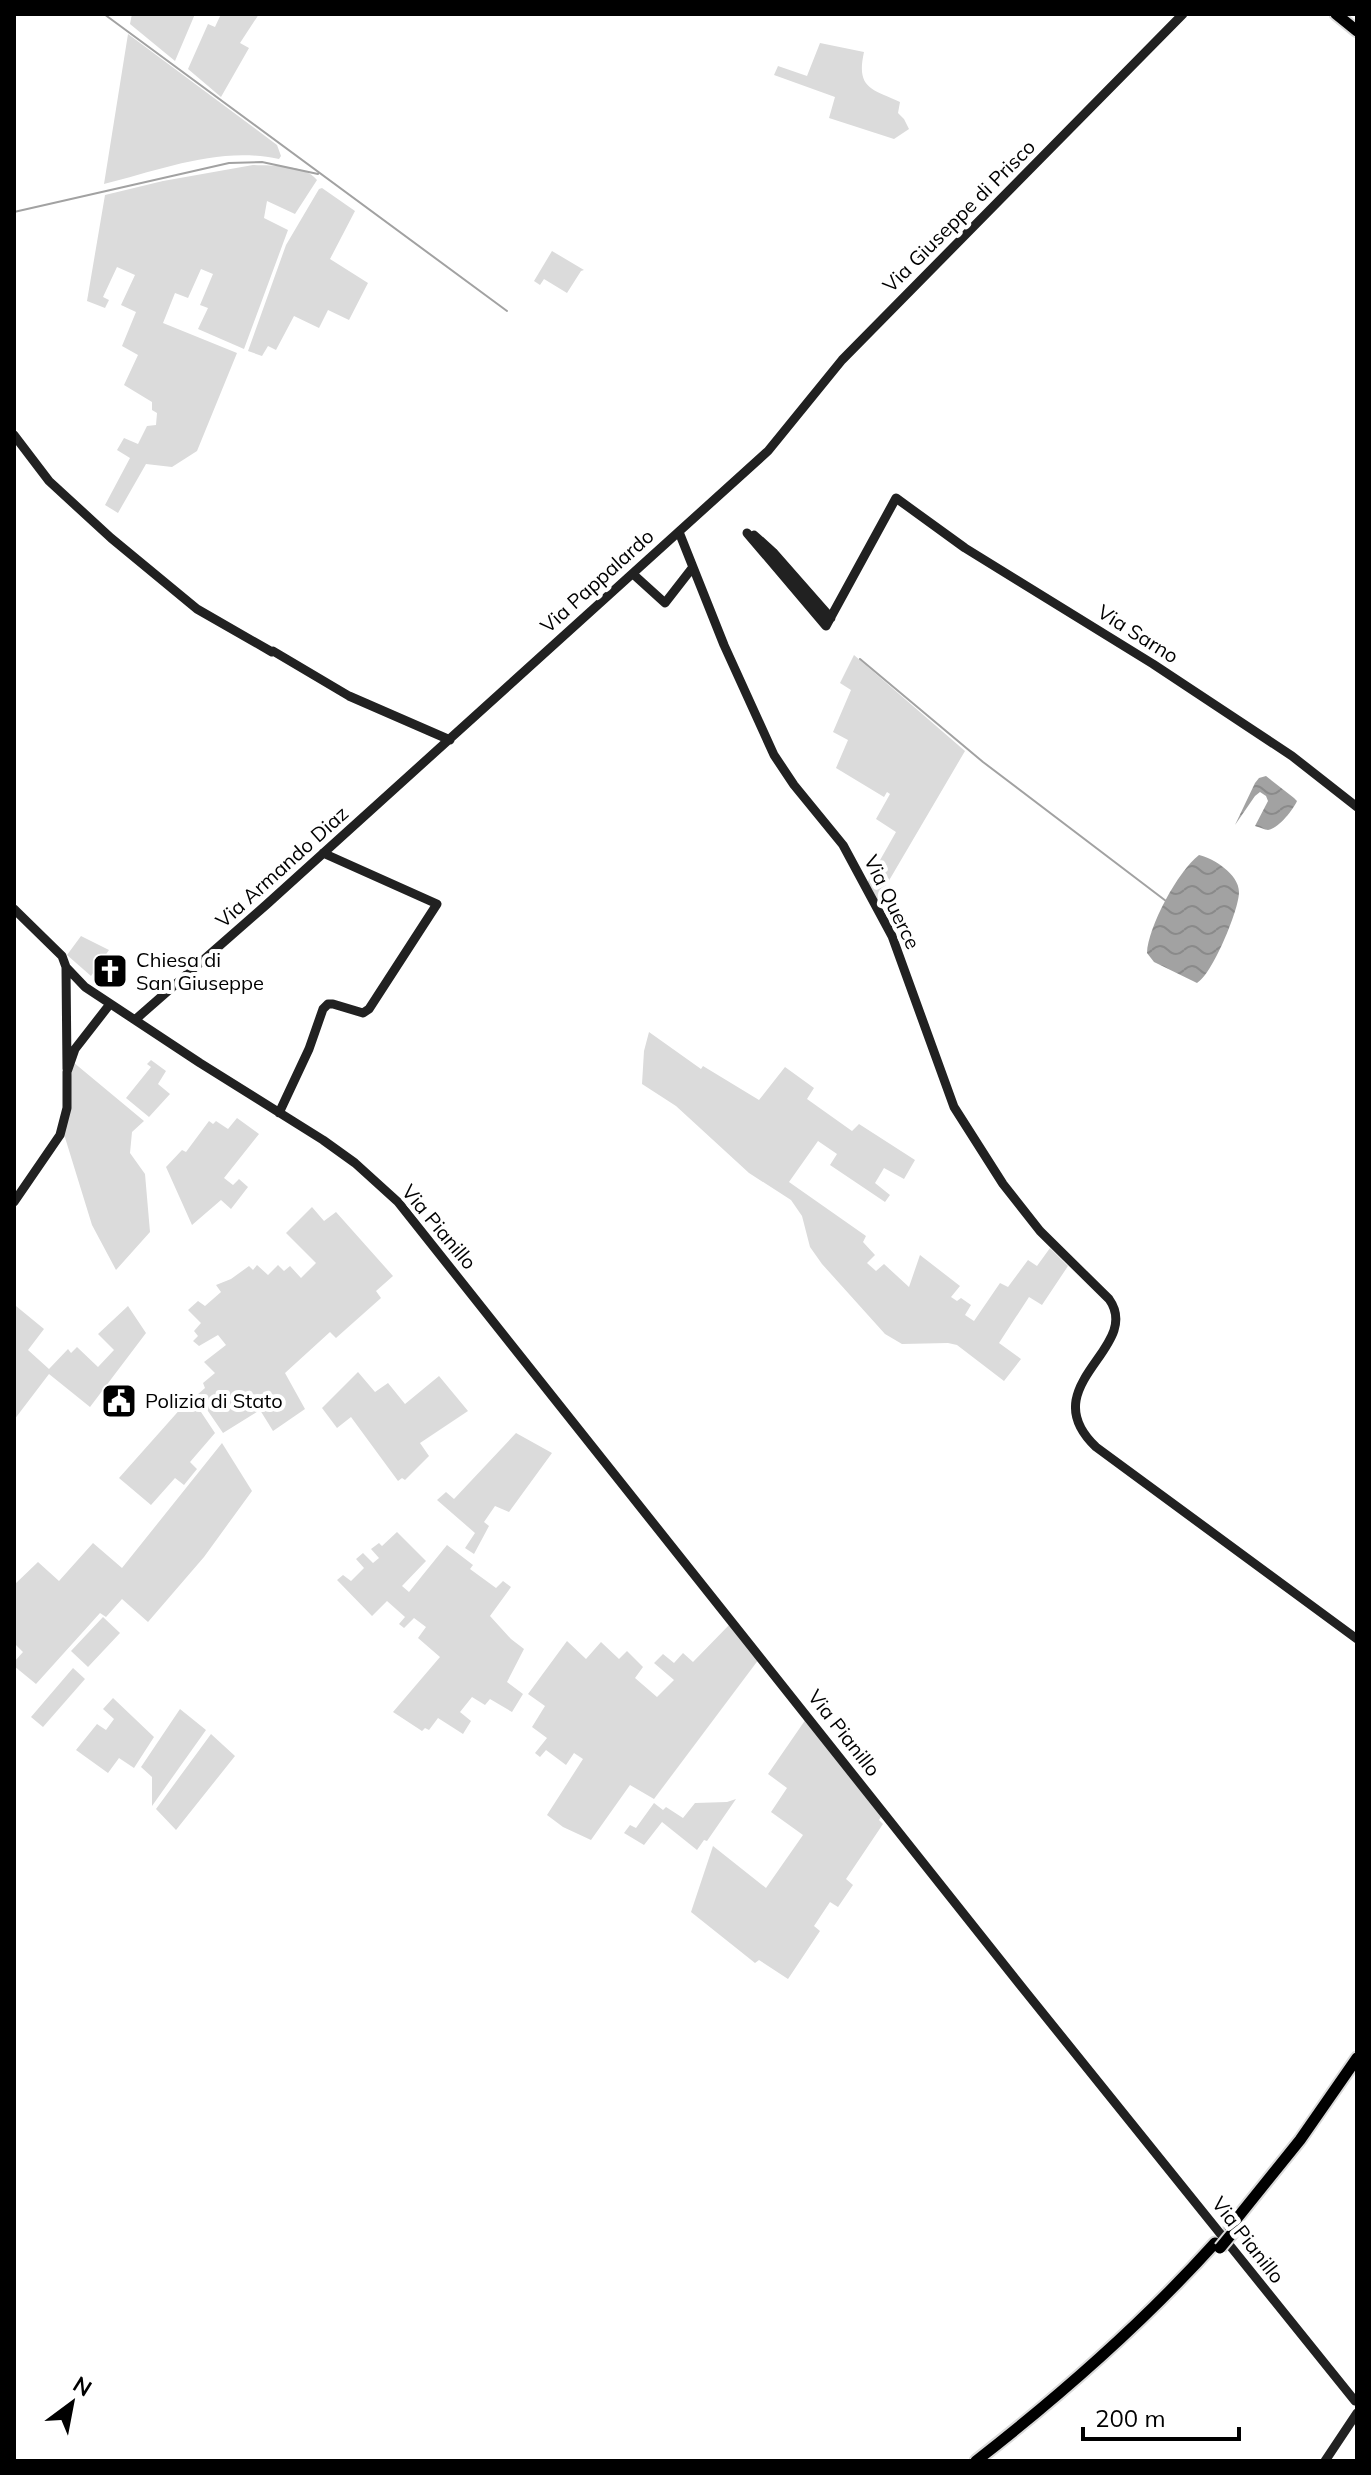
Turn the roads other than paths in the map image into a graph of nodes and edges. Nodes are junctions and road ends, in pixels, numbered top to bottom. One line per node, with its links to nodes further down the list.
1 (1183, 14): 5 (street, Via Giuseppe di Prisco)
2 (1336, 14): 3 (highway)
3 (1357, 31)
4 (14, 435): 10 (street)
5 (768, 451): 6 (street, Via Pappalardo)
6 (679, 532): 7 (street, Via Querce); 8 (street, Via Pappalardo)
7 (693, 567): 8 (street); 20 (street, Via Querce)
8 (633, 574): 10 (street, Via Pappalardo)
9 (829, 622): 9 (street); 11 (street, Via Sarno)
10 (450, 740): 12 (street, Via Armando Diaz)
11 (1357, 807)
12 (323, 853): 16 (street, Via Armando Diaz); 18 (street)
13 (14, 909): 14 (street, Via Pianillo)
14 (66, 967): 15 (street, Via Pianillo); 17 (street)
15 (110, 1004): 16 (street, Via Pianillo); 17 (street)
16 (136, 1019): 18 (street, Via Pianillo)
17 (67, 1072): 19 (street)
18 (279, 1113): 24 (street, Via Pianillo)
19 (14, 1202)
20 (1357, 1639)
21 (1357, 2058): 23 (highway)
22 (1357, 2070): 23 (highway)
23 (1232, 2229): 26 (highway)
24 (1356, 2401): 25 (street)
25 (1357, 2413): 28 (street)
26 (989, 2457): 27 (highway)
27 (976, 2461)
28 (1325, 2461)

